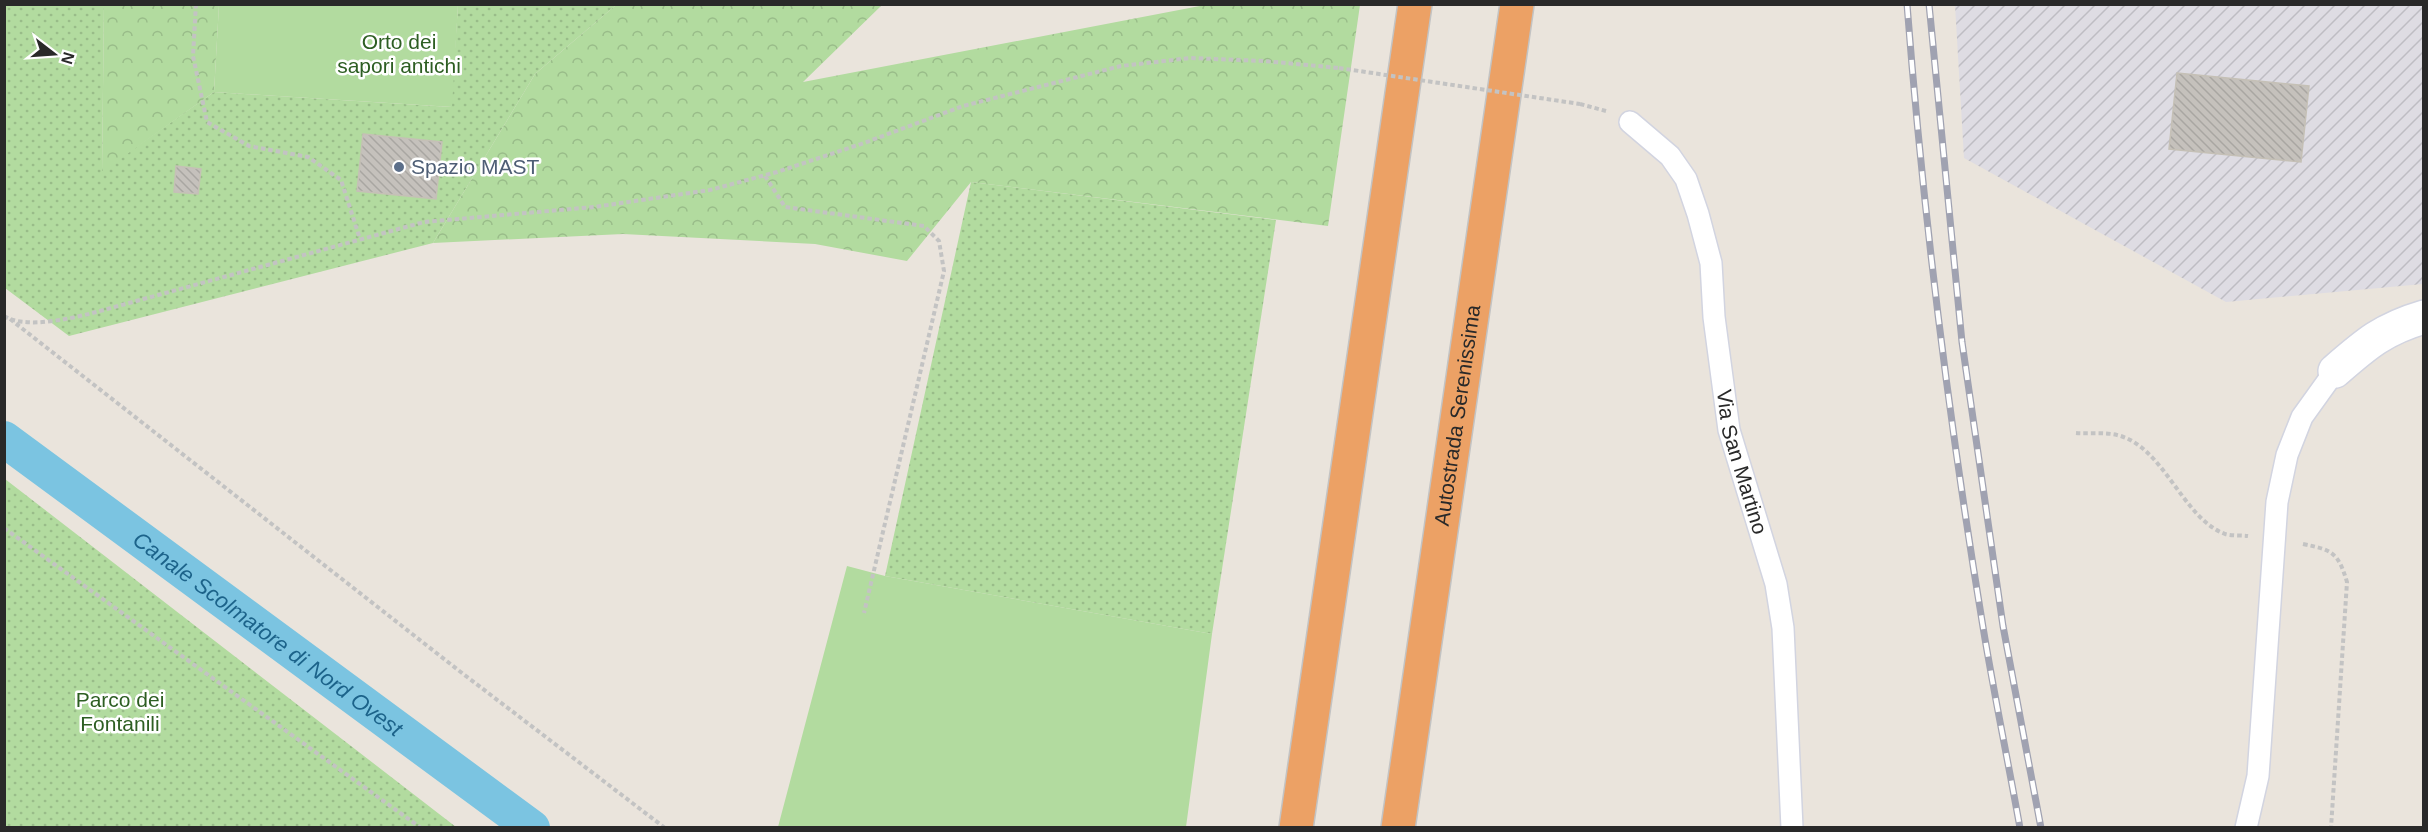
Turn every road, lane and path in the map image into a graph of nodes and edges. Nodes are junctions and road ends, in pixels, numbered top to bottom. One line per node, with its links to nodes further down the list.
1 (196, 4): 7 (path)
2 (1415, 4): 15 (highway)
3 (1517, 4): 16 (highway, Autostrada Serenissima)
4 (1580, 104): 6 (path, bridge)
5 (1630, 122): 17 (lane, Via San Martino)
6 (765, 176): 7 (path); 12 (path)
7 (360, 239): 8 (path)
8 (7, 317): 14 (path)
9 (2424, 317): 10 (street)
10 (2335, 370): 18 (lane)
11 (4, 528): 13 (path)
12 (864, 613)
13 (421, 828)
14 (665, 828)
15 (1296, 828)
16 (1398, 828)
17 (1792, 828)
18 (2246, 828)

